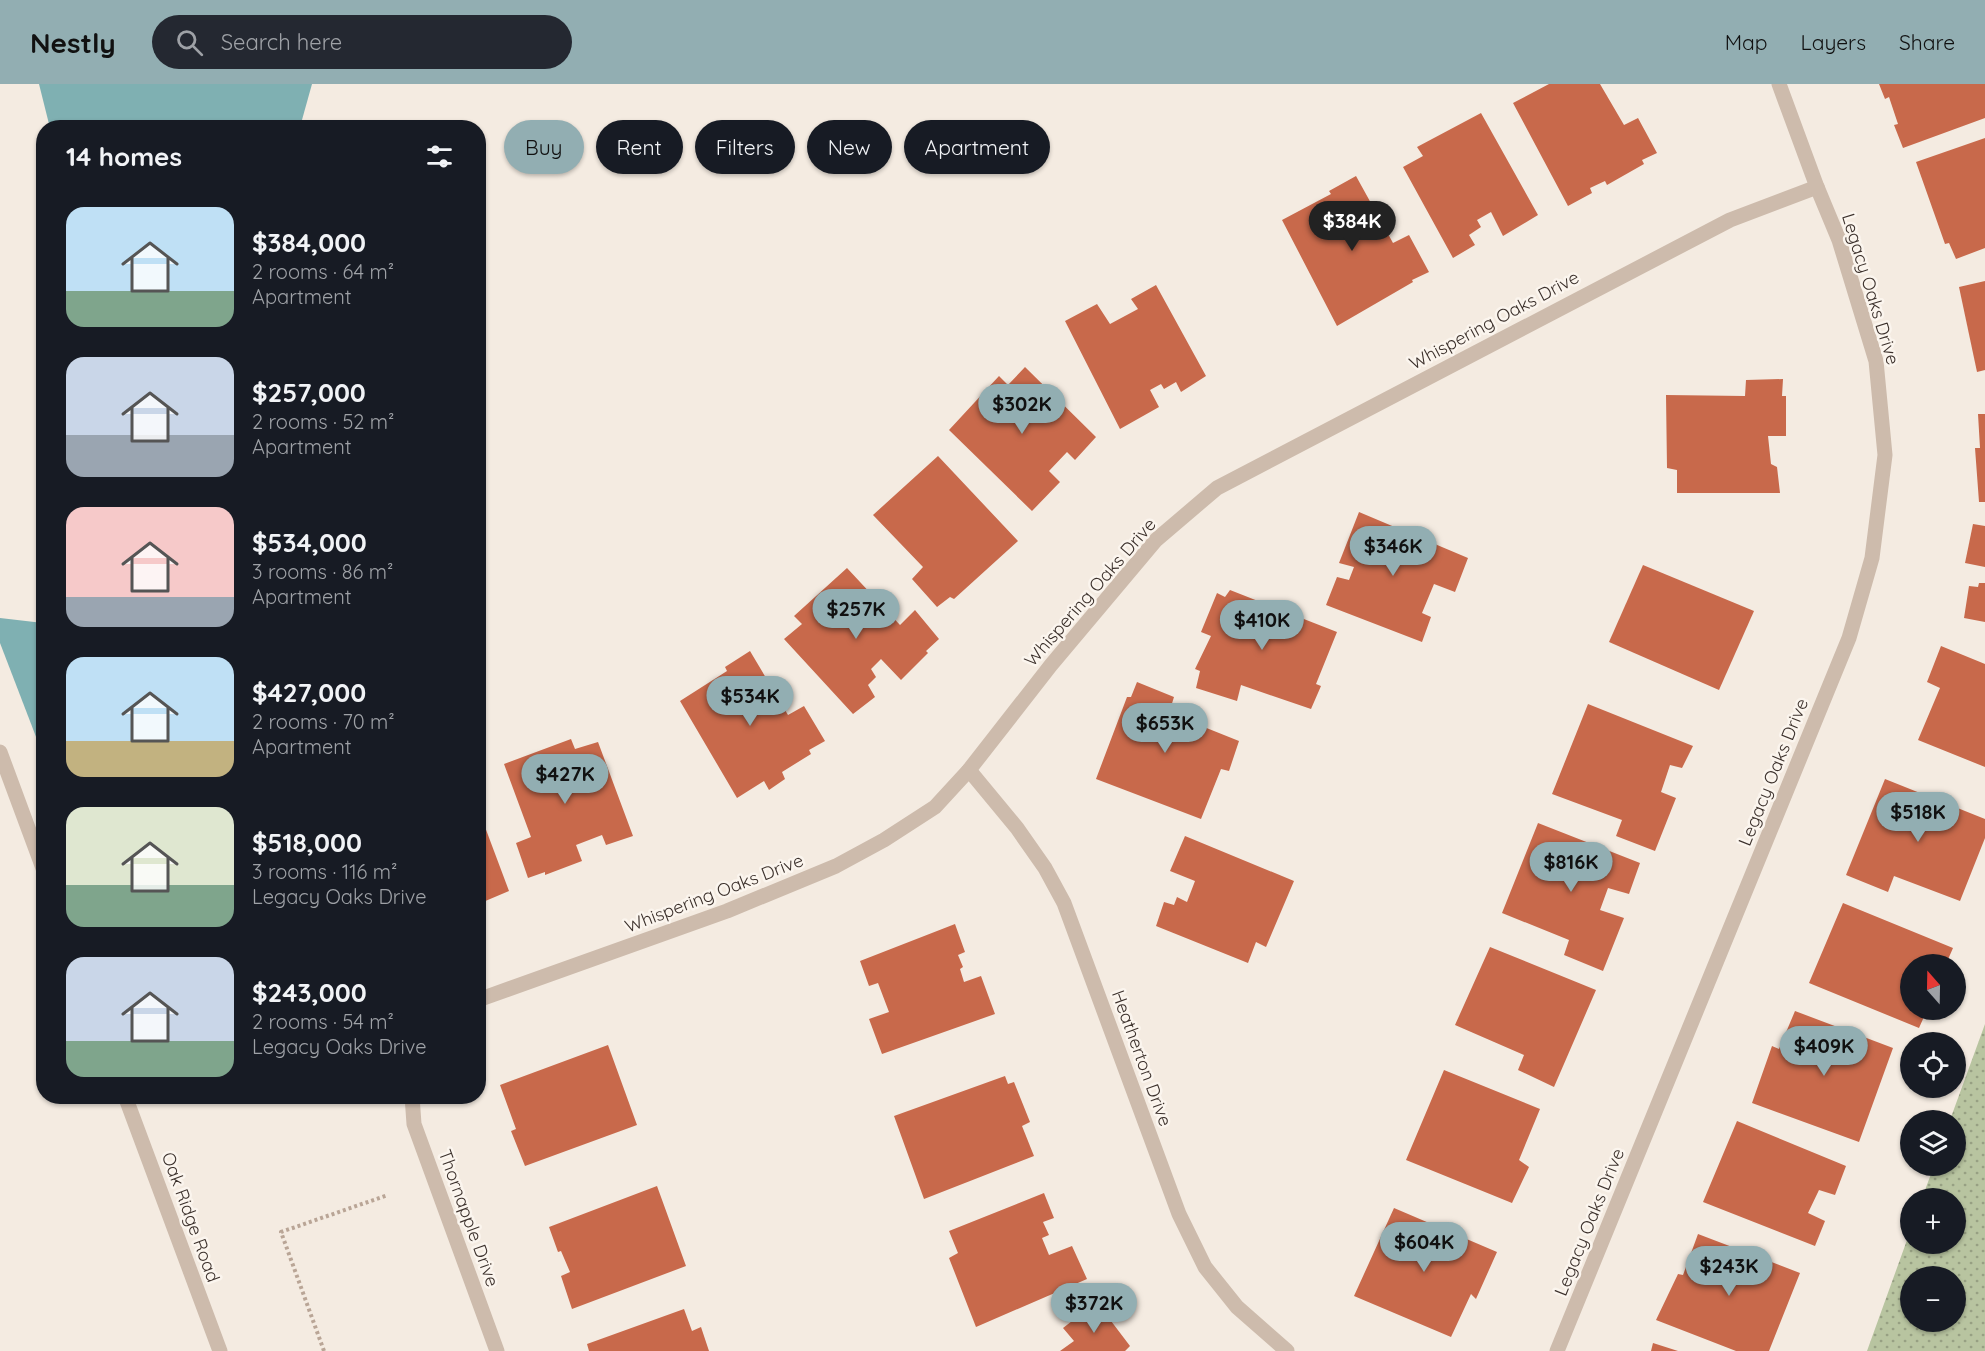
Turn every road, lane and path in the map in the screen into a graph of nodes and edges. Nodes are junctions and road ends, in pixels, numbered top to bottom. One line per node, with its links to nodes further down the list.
1 (1779, 84): 2 (street, Legacy Oaks Drive)
2 (1817, 187): 4 (street, Whispering Oaks Drive); 14 (street, Legacy Oaks Drive)
3 (0, 752): 5 (street)
4 (969, 770): 6 (street, Whispering Oaks Drive); 13 (street, Heatherton Drive)
5 (36, 849)
6 (486, 997)
7 (128, 1104): 10 (street, Oak Ridge Road)
8 (413, 1104): 12 (street, Thornapple Drive)
9 (388, 1195): 11 (path)
10 (220, 1351)
11 (324, 1351)
12 (497, 1351)
13 (1287, 1351)
14 (1557, 1351)

